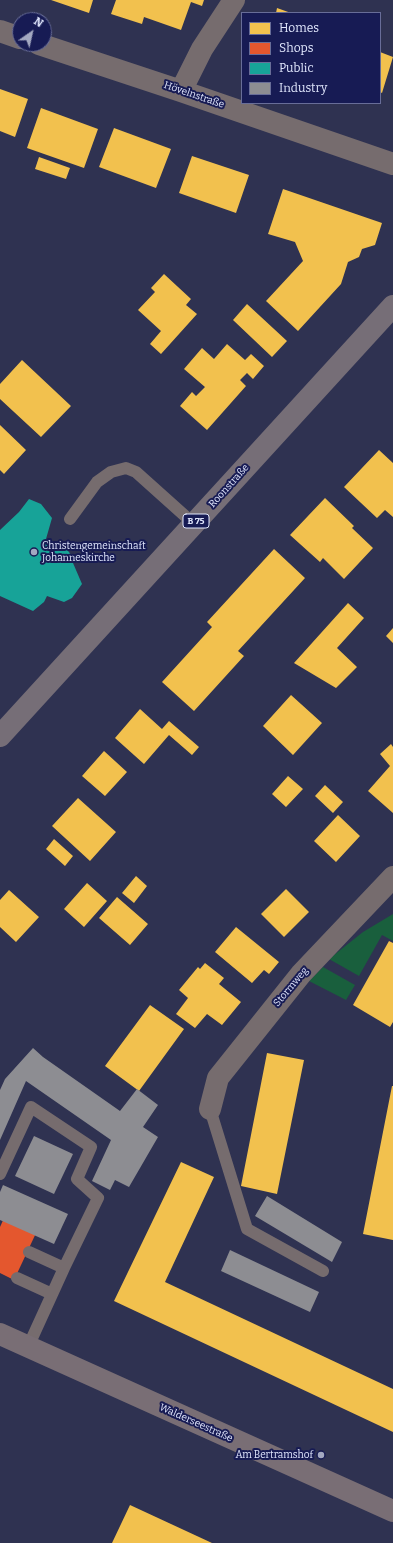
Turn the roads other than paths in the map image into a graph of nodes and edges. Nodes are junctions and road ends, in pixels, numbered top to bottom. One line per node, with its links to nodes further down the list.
1 (234, 0): 5 (street)
2 (0, 31): 3 (street)
3 (12, 35)
4 (52, 48): 5 (street, Hövelnstraße)
5 (181, 91): 6 (street, Hövelnstraße)
6 (393, 164)
7 (393, 306): 9 (main road, Roonstraße / B 75)
8 (70, 519): 9 (lane)
9 (194, 524): 10 (main road, Roonstraße / B 75)
10 (0, 736)
11 (393, 877): 12 (street, Stormweg)
12 (210, 1109): 16 (lane)
13 (0, 1174): 15 (lane)
14 (29, 1252): 15 (lane)
15 (64, 1268): 18 (lane)
16 (323, 1271)
17 (17, 1278): 18 (lane)
18 (52, 1294): 20 (lane)
19 (0, 1334): 20 (main road, Walderseestraße)
20 (28, 1347): 21 (main road, Walderseestraße)
21 (393, 1511)

